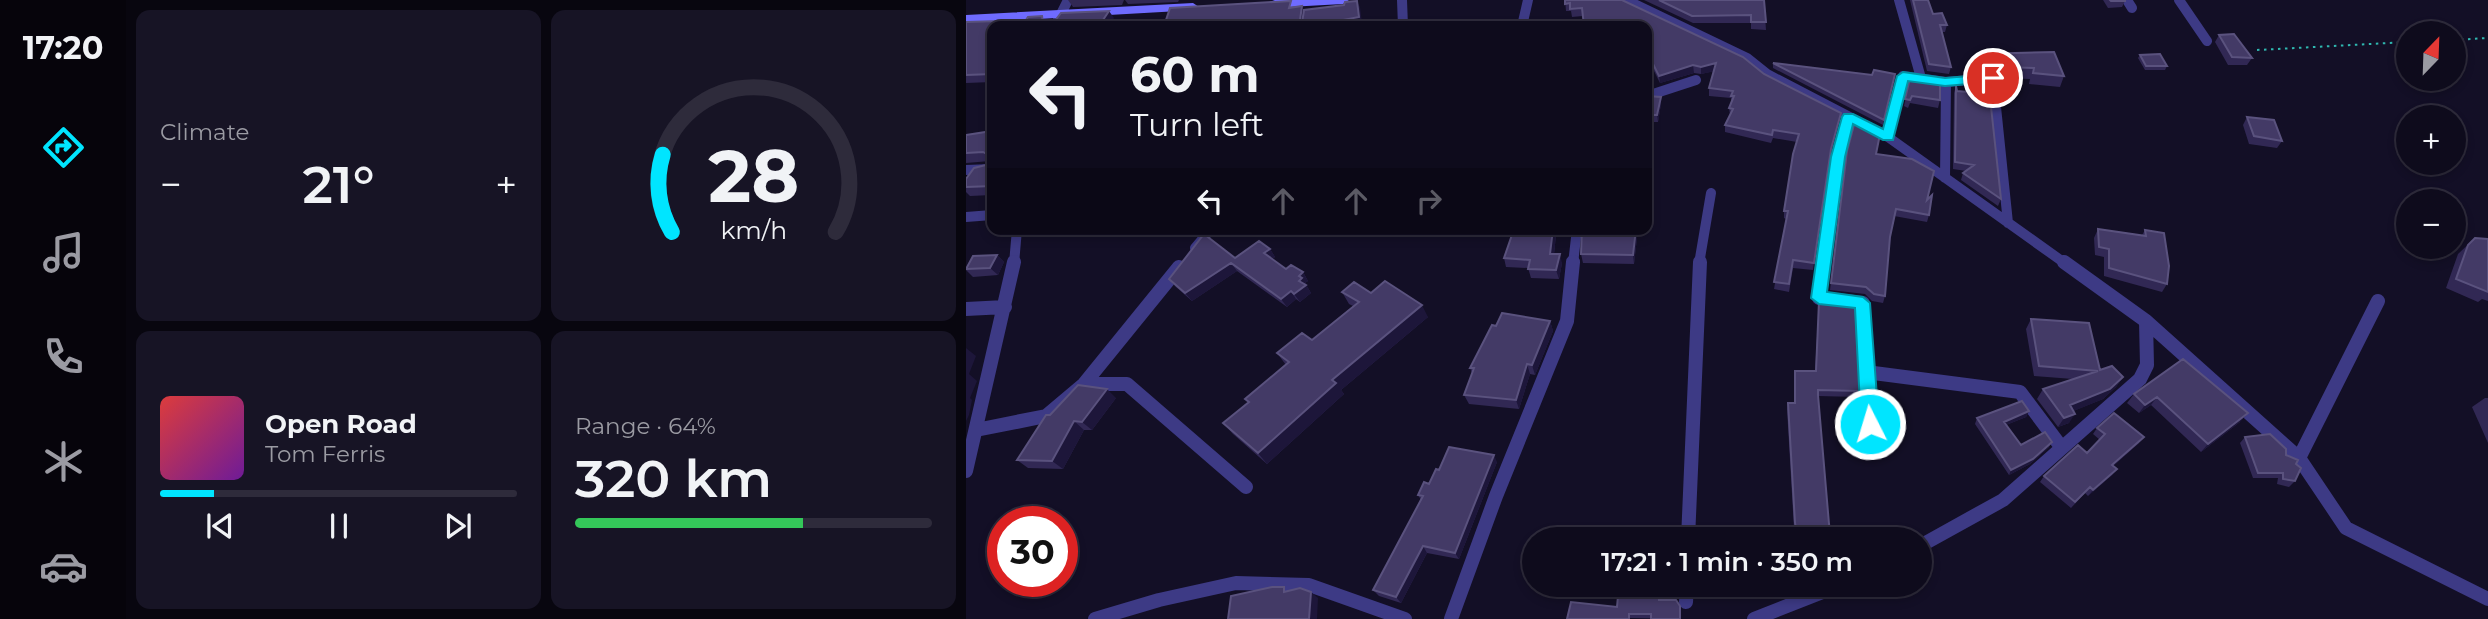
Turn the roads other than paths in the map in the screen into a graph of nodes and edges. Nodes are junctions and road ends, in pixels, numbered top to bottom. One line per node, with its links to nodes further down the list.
1 (1068, 0): 11 (street)
2 (1343, 0): 8 (main road)
3 (1402, 0): 12 (street)
4 (1528, 0): 13 (street)
5 (1626, 0): 19 (street)
6 (1899, 0): 15 (street)
7 (2179, 0): 14 (street)
8 (1262, 4)
9 (1208, 6): 11 (main road)
10 (966, 19): 11 (main road)
11 (1057, 20)
12 (1403, 21)
13 (1523, 21)
14 (2207, 41)
15 (1921, 78): 17 (street); 20 (street)
16 (1696, 80): 18 (street)
17 (1945, 82): 23 (street); 27 (street)
18 (1652, 94)
19 (1849, 117): 20 (street); 35 (street)
20 (1888, 137): 23 (street)
21 (987, 169): 22 (street)
22 (966, 170)
23 (1945, 178): 27 (street)
24 (1711, 192): 43 (street)
25 (987, 215): 26 (street)
26 (966, 217)
27 (2008, 223): 34 (street)
28 (1016, 235): 32 (street)
29 (1206, 235): 36 (street)
30 (1576, 235): 51 (street)
31 (2378, 301): 40 (street)
32 (1005, 307): 33 (street); 38 (street)
33 (966, 309)
34 (2146, 321): 39 (street); 40 (street)
35 (1866, 372): 37 (street); 39 (street)
36 (1084, 384): 38 (street); 42 (street)
37 (1870, 424)
38 (976, 430): 41 (street)
39 (2062, 448): 44 (street)
40 (2298, 458): 47 (street)
41 (966, 470)
42 (1246, 487)
43 (1688, 527)
44 (1932, 539)
45 (1686, 597): 48 (street)
46 (1810, 597): 52 (street)
47 (2488, 599)
48 (1686, 602)
49 (1095, 619): 50 (street)
50 (1405, 619)
51 (1451, 619)
52 (1754, 619)

